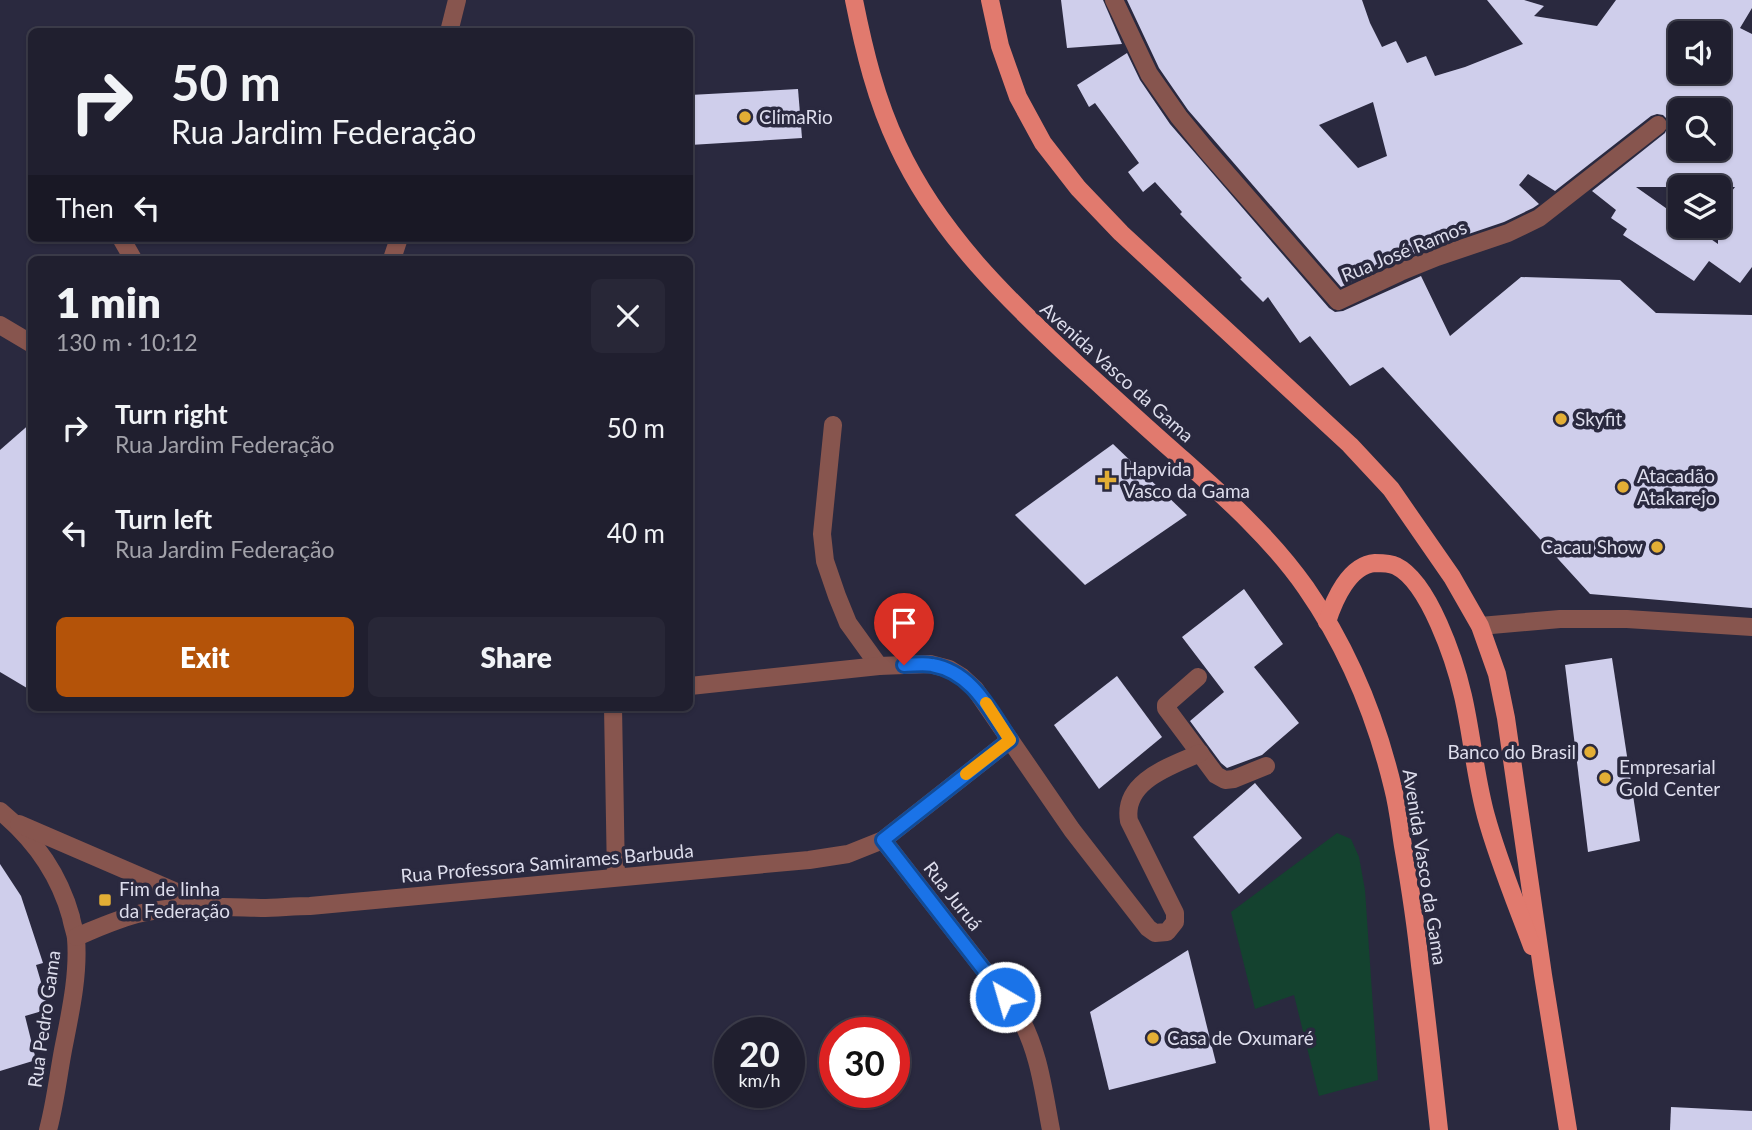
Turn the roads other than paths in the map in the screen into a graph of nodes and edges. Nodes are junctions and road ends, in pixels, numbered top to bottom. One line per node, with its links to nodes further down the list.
1 (457, 0): 5 (street)
2 (854, 0): 10 (main road, Avenida Vasco da Gama)
3 (990, 0): 11 (main road)
4 (1114, 0): 6 (street, Rua José Ramos)
5 (450, 28)
6 (1658, 125)
7 (0, 325): 8 (street)
8 (28, 342)
9 (833, 425): 13 (street)
10 (1327, 622): 25 (main road); 28 (main road, Avenida Vasco da Gama)
11 (1480, 626): 12 (street); 25 (main road)
12 (1752, 627)
13 (879, 666): 15 (street); 17 (street)
14 (1198, 677): 18 (street)
15 (693, 686)
16 (613, 711): 22 (street)
17 (1010, 740): 18 (street); 21 (street, Rua Professora Samirames Barbuda)
18 (1200, 753): 19 (street)
19 (1265, 766)
20 (6, 816): 23 (street, Rua Professora Samirames Barbuda); 24 (street, Rua Pedro Gama)
21 (883, 840): 22 (street, Rua Professora Samirames Barbuda); 27 (street, Rua Juruá)
22 (616, 877): 23 (street, Rua Professora Samirames Barbuda)
23 (212, 907): 24 (street, Rua Professora Samirames Barbuda)
24 (76, 937): 26 (street, Rua Pedro Gama)
25 (1543, 975): 29 (main road)
26 (48, 1130)
27 (1051, 1130)
28 (1439, 1130)
29 (1568, 1130)

